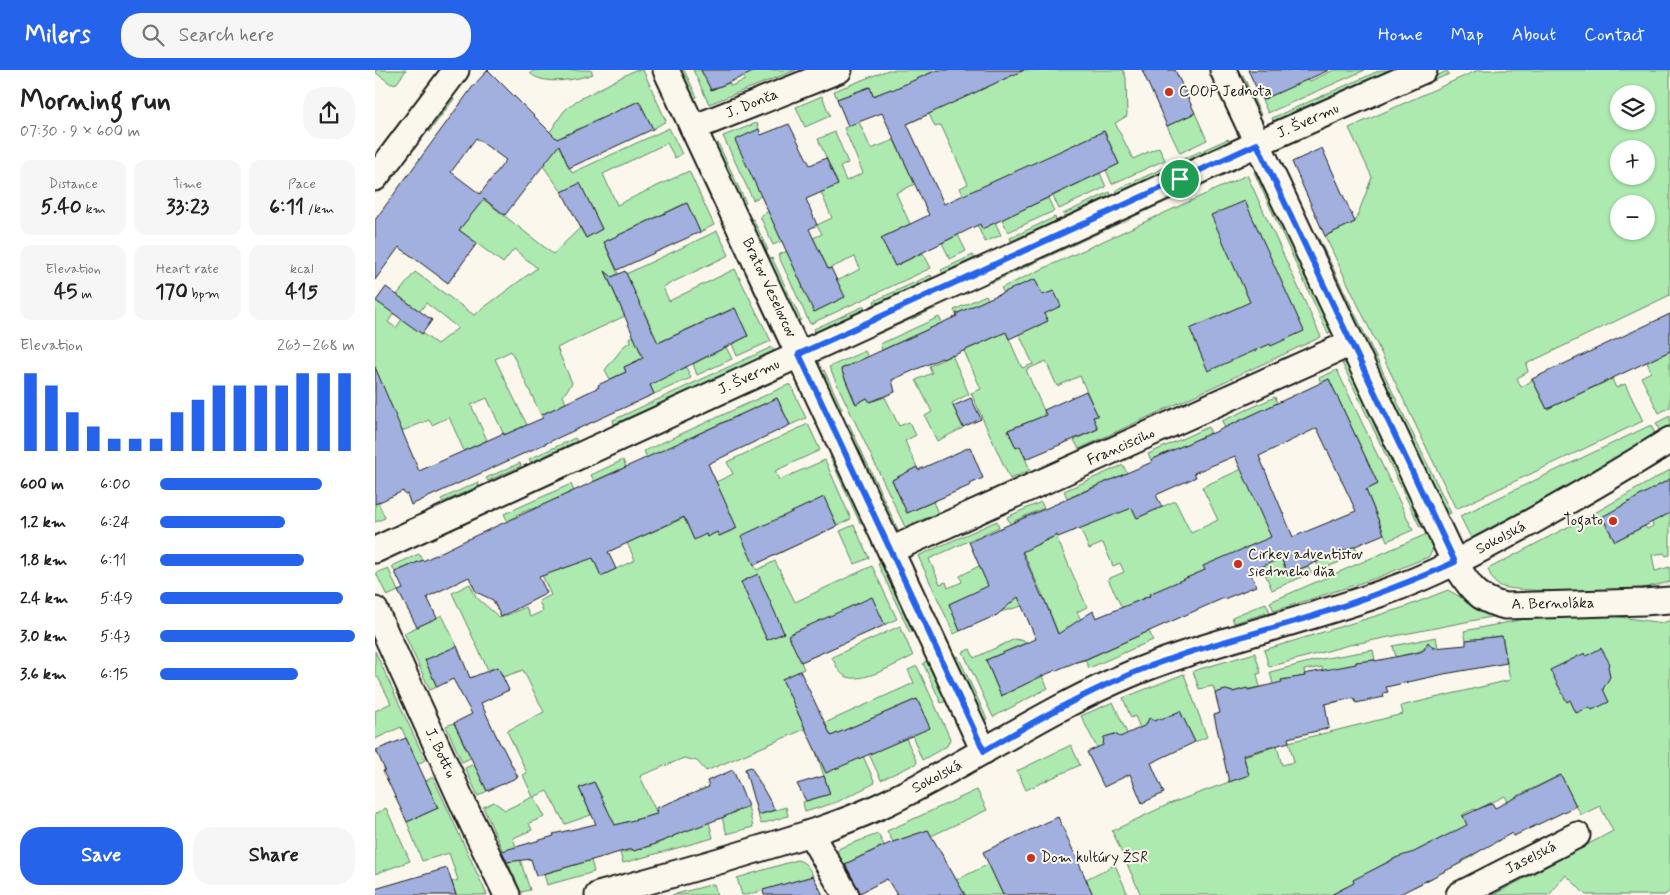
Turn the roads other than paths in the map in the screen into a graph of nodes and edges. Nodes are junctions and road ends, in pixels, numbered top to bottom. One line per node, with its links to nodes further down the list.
1 (456, 70): 8 (street)
2 (666, 70): 6 (street, Bratov Veselovcov)
3 (839, 70): 6 (street, J. Donča)
4 (1223, 70): 7 (street, A. Bernoláka)
5 (1424, 70): 7 (street, J. Švermu)
6 (693, 128): 10 (street, Bratov Veselovcov)
7 (1257, 144): 9 (street, A. Bernoláka); 10 (street, J. Švermu)
8 (377, 175)
9 (1351, 343): 13 (street, Francisciho); 14 (street, A. Bernoláka)
10 (799, 354): 12 (street, J. Švermu); 13 (street, Bratov Veselovcov)
11 (1670, 440): 14 (street, Sokolská)
12 (375, 550)
13 (891, 550): 17 (street, Bratov Veselovcov)
14 (1455, 562): 15 (street, A. Bernoláka); 17 (street, Sokolská)
15 (1670, 600)
16 (375, 610): 20 (street, J. Bottu)
17 (984, 751): 18 (street, Sokolská)
18 (811, 833): 21 (street, Sokolská); 22 (street)
19 (1577, 835): 23 (street, Jaselská)
20 (507, 895)
21 (598, 895)
22 (846, 895)
23 (1459, 895)

